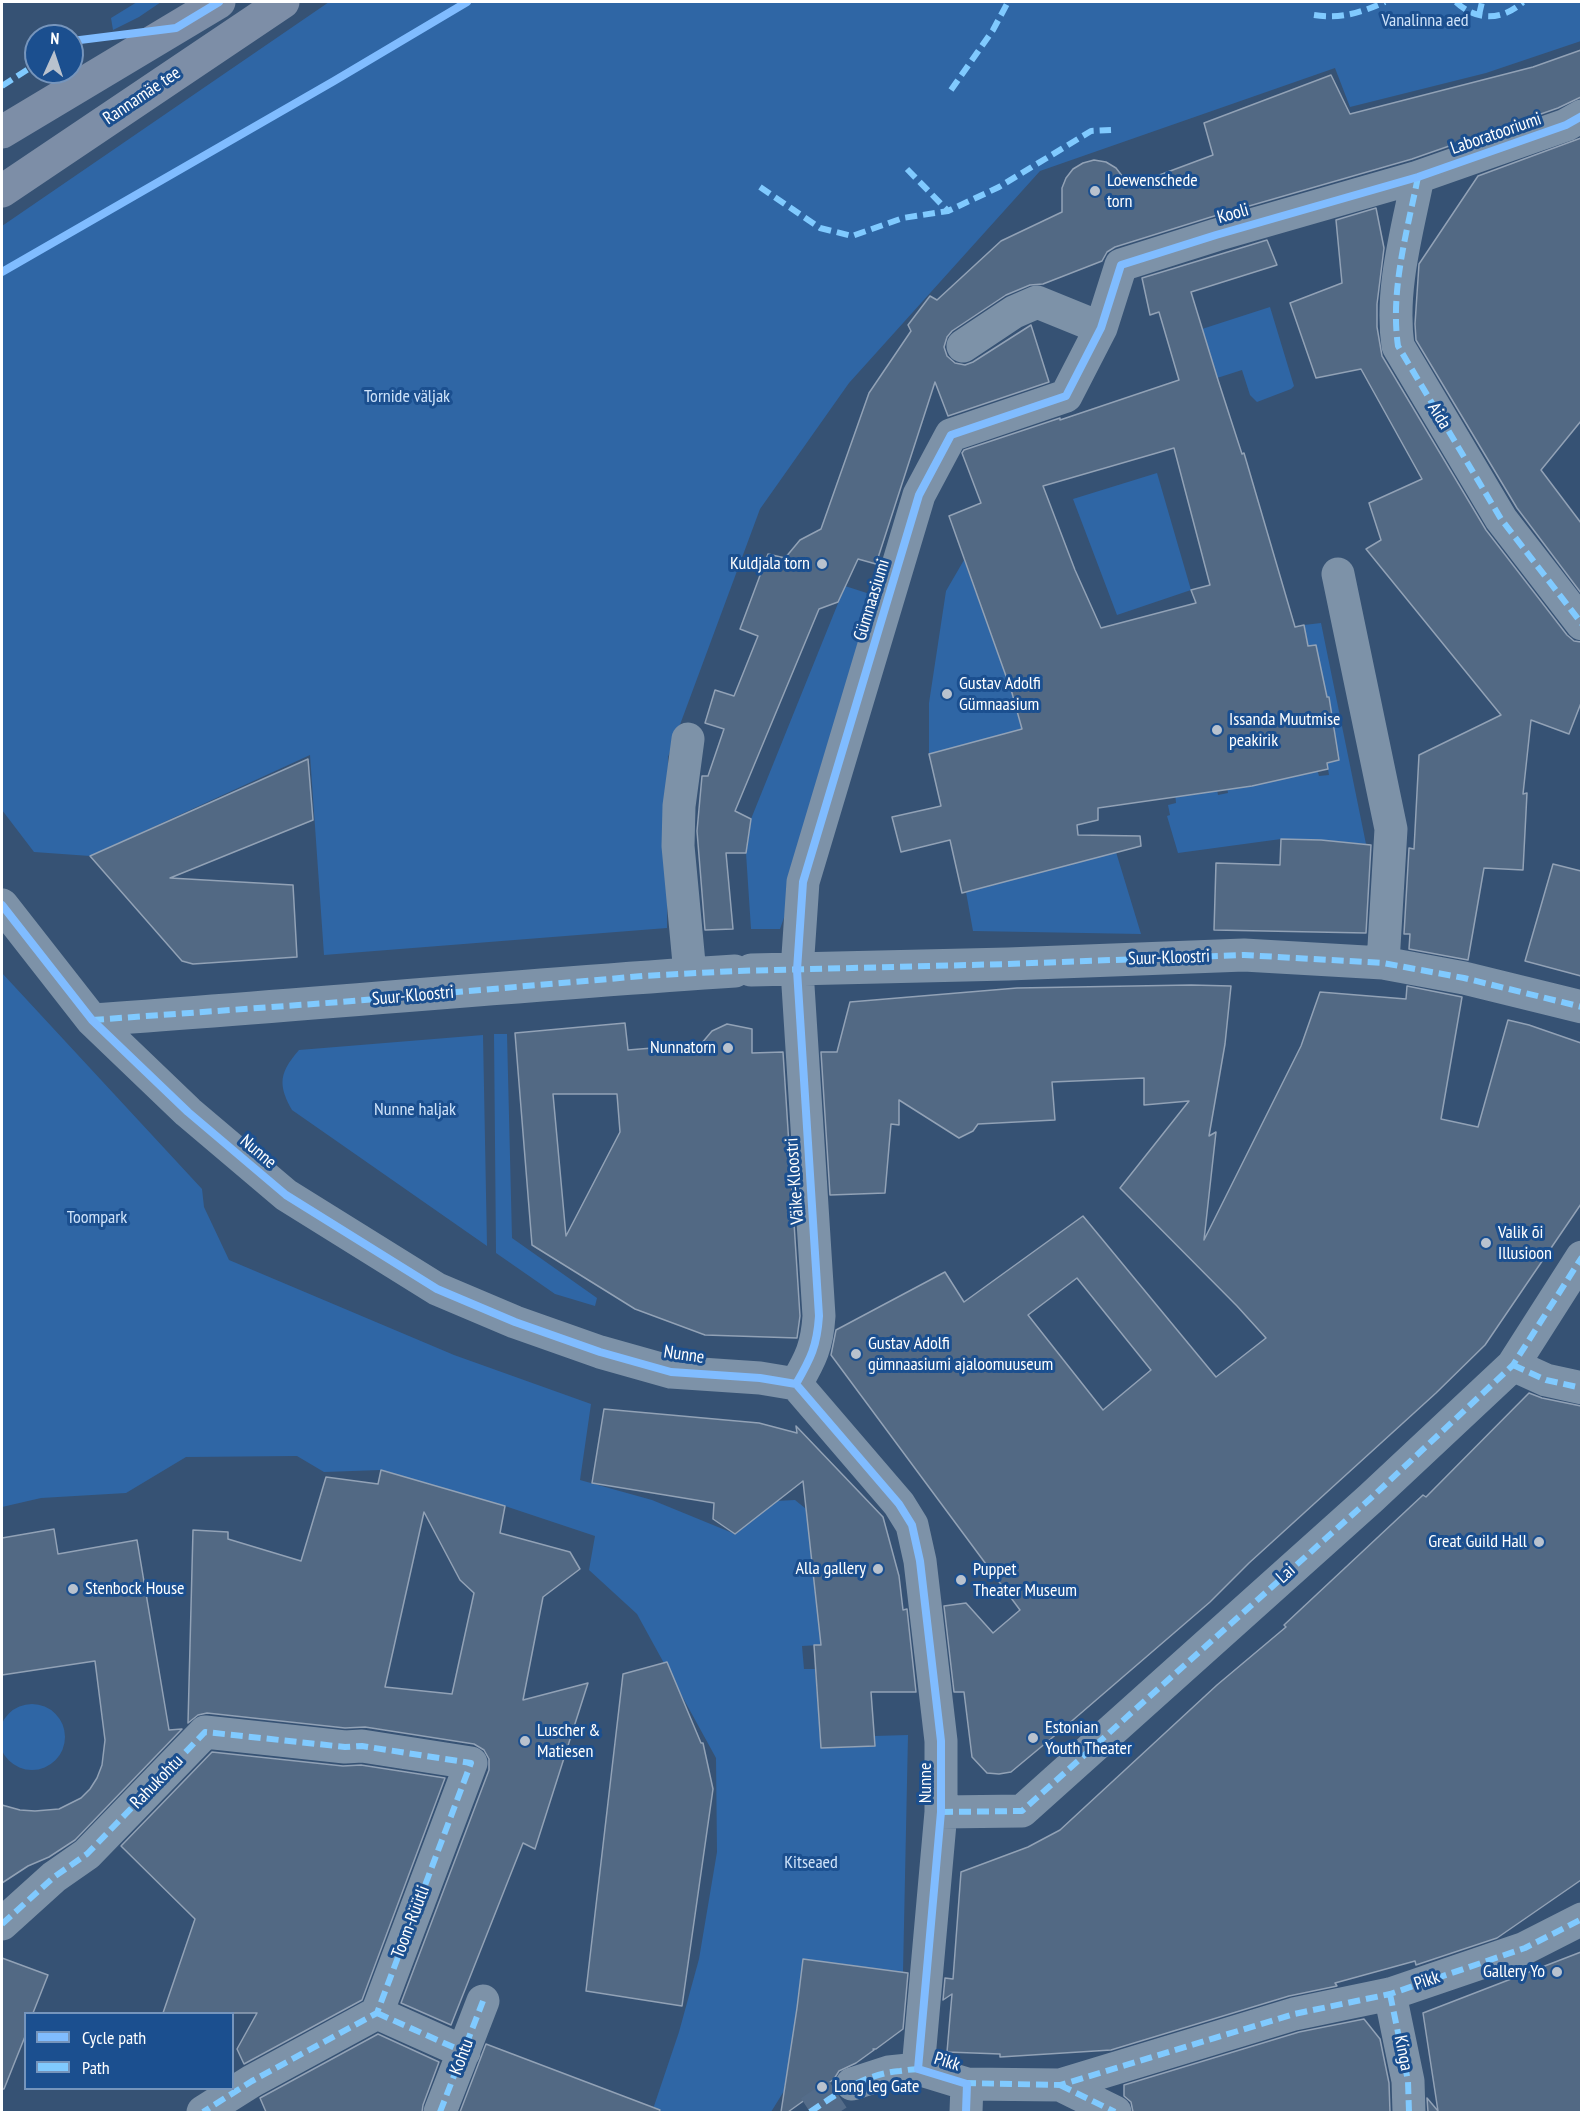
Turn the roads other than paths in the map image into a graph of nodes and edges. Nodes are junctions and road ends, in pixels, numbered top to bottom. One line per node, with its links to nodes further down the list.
1 (219, 2): 4 (main road)
2 (282, 2): 6 (main road, Rannamäe tee)
3 (1581, 116): 5 (street, Laboratooriumi)
4 (2, 132)
5 (1418, 177): 7 (street, Kooli); 10 (street, Aida)
6 (2, 191)
7 (1101, 328): 8 (street); 14 (street, Gümnaasiumi)
8 (963, 346)
9 (1338, 574): 13 (street)
10 (1581, 624)
11 (688, 739): 15 (street)
12 (2, 905): 17 (street, Nunne)
13 (1383, 963): 14 (street, Suur-Kloostri); 16 (street, Suur-Kloostri)
14 (797, 970): 15 (street, Suur-Kloostri); 20 (street, Väike-Kloostri)
15 (690, 974): 17 (street, Suur-Kloostri)
16 (1581, 1007)
17 (92, 1020): 20 (street, Nunne)
18 (1581, 1257): 19 (street, Lai)
19 (1513, 1365): 21 (street); 23 (street, Lai)
20 (796, 1384): 23 (street, Nunne)
21 (1581, 1388)
22 (345, 1747): 25 (street, Rahukohtu); 28 (street, Toom-Rüütli)
23 (941, 1812): 30 (street, Nunne)
24 (1581, 1919): 26 (street, Pikk)
25 (2, 1924)
26 (1390, 1994): 32 (street, Pikk); 37 (street, Kinga)
27 (483, 2001): 29 (street, Kohtu)
28 (377, 2013): 29 (street); 34 (street)
29 (464, 2052): 35 (street, Kohtu)
30 (918, 2069): 31 (street); 33 (street, Pikk)
31 (852, 2084)
32 (1060, 2085): 33 (street, Pikk); 36 (street)
33 (966, 2098)
34 (203, 2112)
35 (440, 2112)
36 (1115, 2112)
37 (1409, 2112)

